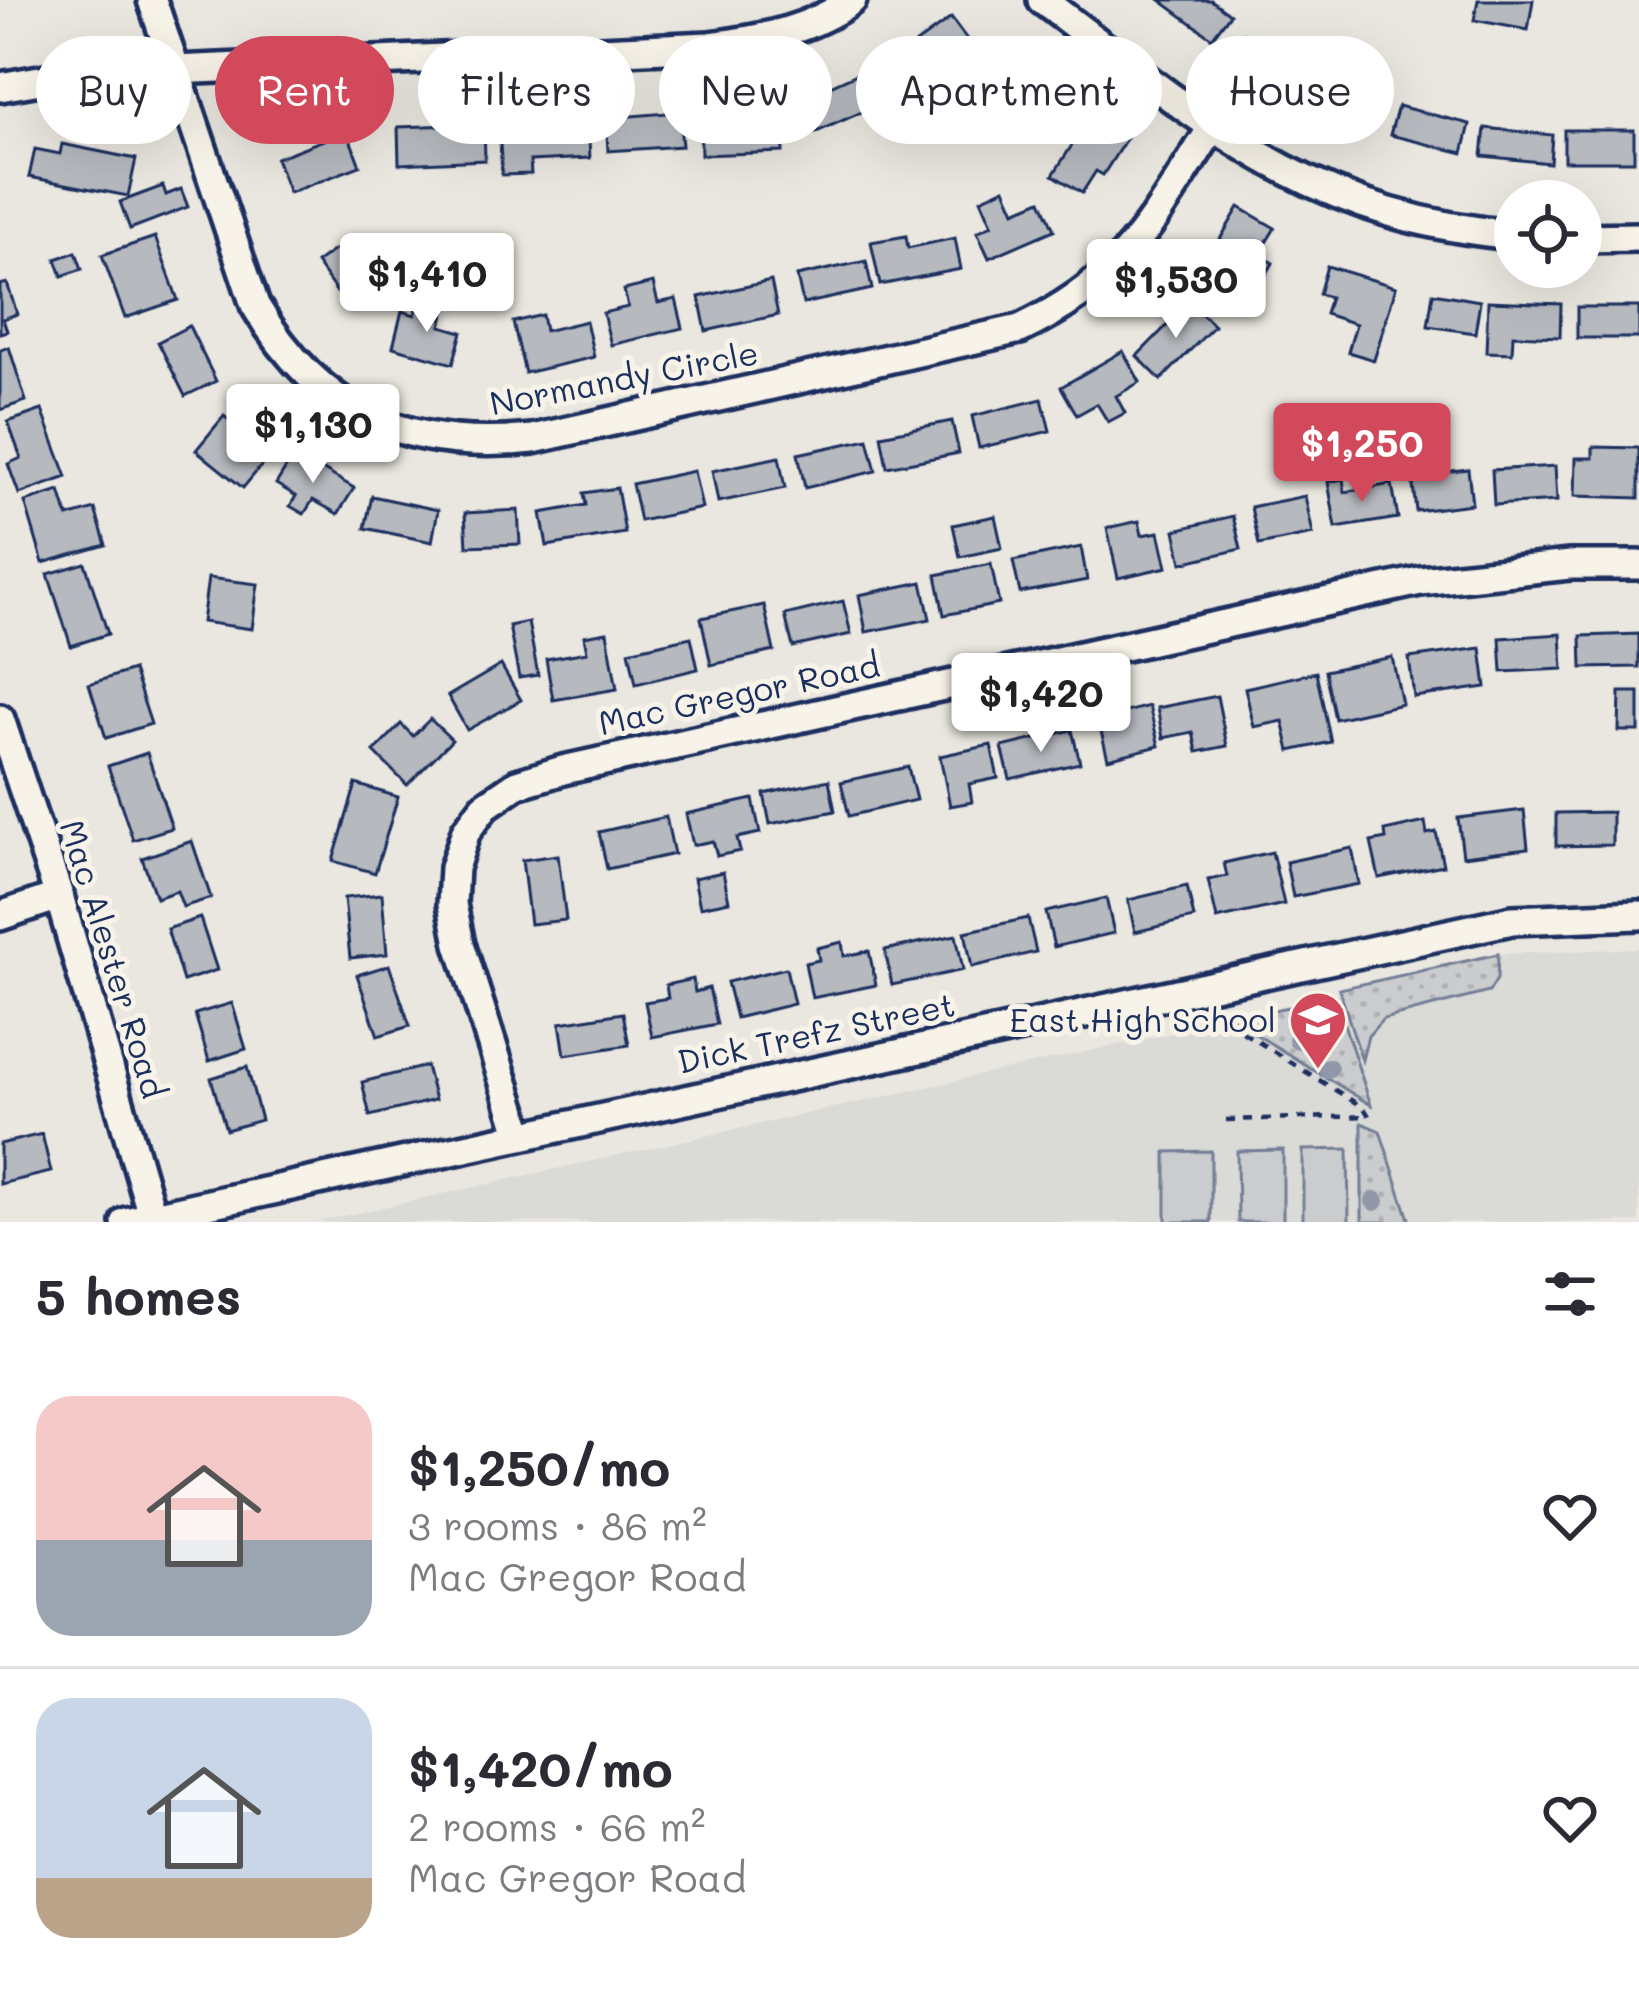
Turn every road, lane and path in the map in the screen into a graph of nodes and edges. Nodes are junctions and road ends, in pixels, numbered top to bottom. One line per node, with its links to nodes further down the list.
1 (152, 0): 4 (street, Normandy Circle)
2 (851, 0): 5 (street)
3 (1042, 0): 8 (street)
4 (164, 36)
5 (191, 69)
6 (36, 81): 7 (street)
7 (0, 87)
8 (1186, 108)
9 (191, 118): 10 (street, Normandy Circle)
10 (1202, 144)
11 (1239, 144): 12 (street)
12 (1494, 232)
13 (1639, 237): 14 (street)
14 (1602, 238)
15 (1639, 565): 22 (street, Mac Gregor Road)
16 (0, 719): 17 (street, Mac Alester Road)
17 (59, 896): 18 (street); 23 (street, Mac Alester Road)
18 (0, 916)
19 (1639, 916): 22 (street, Dick Trefz Street)
20 (1212, 1013): 21 (path)
21 (1226, 1120)
22 (520, 1133): 23 (street, Dick Trefz Street)
23 (144, 1220)

